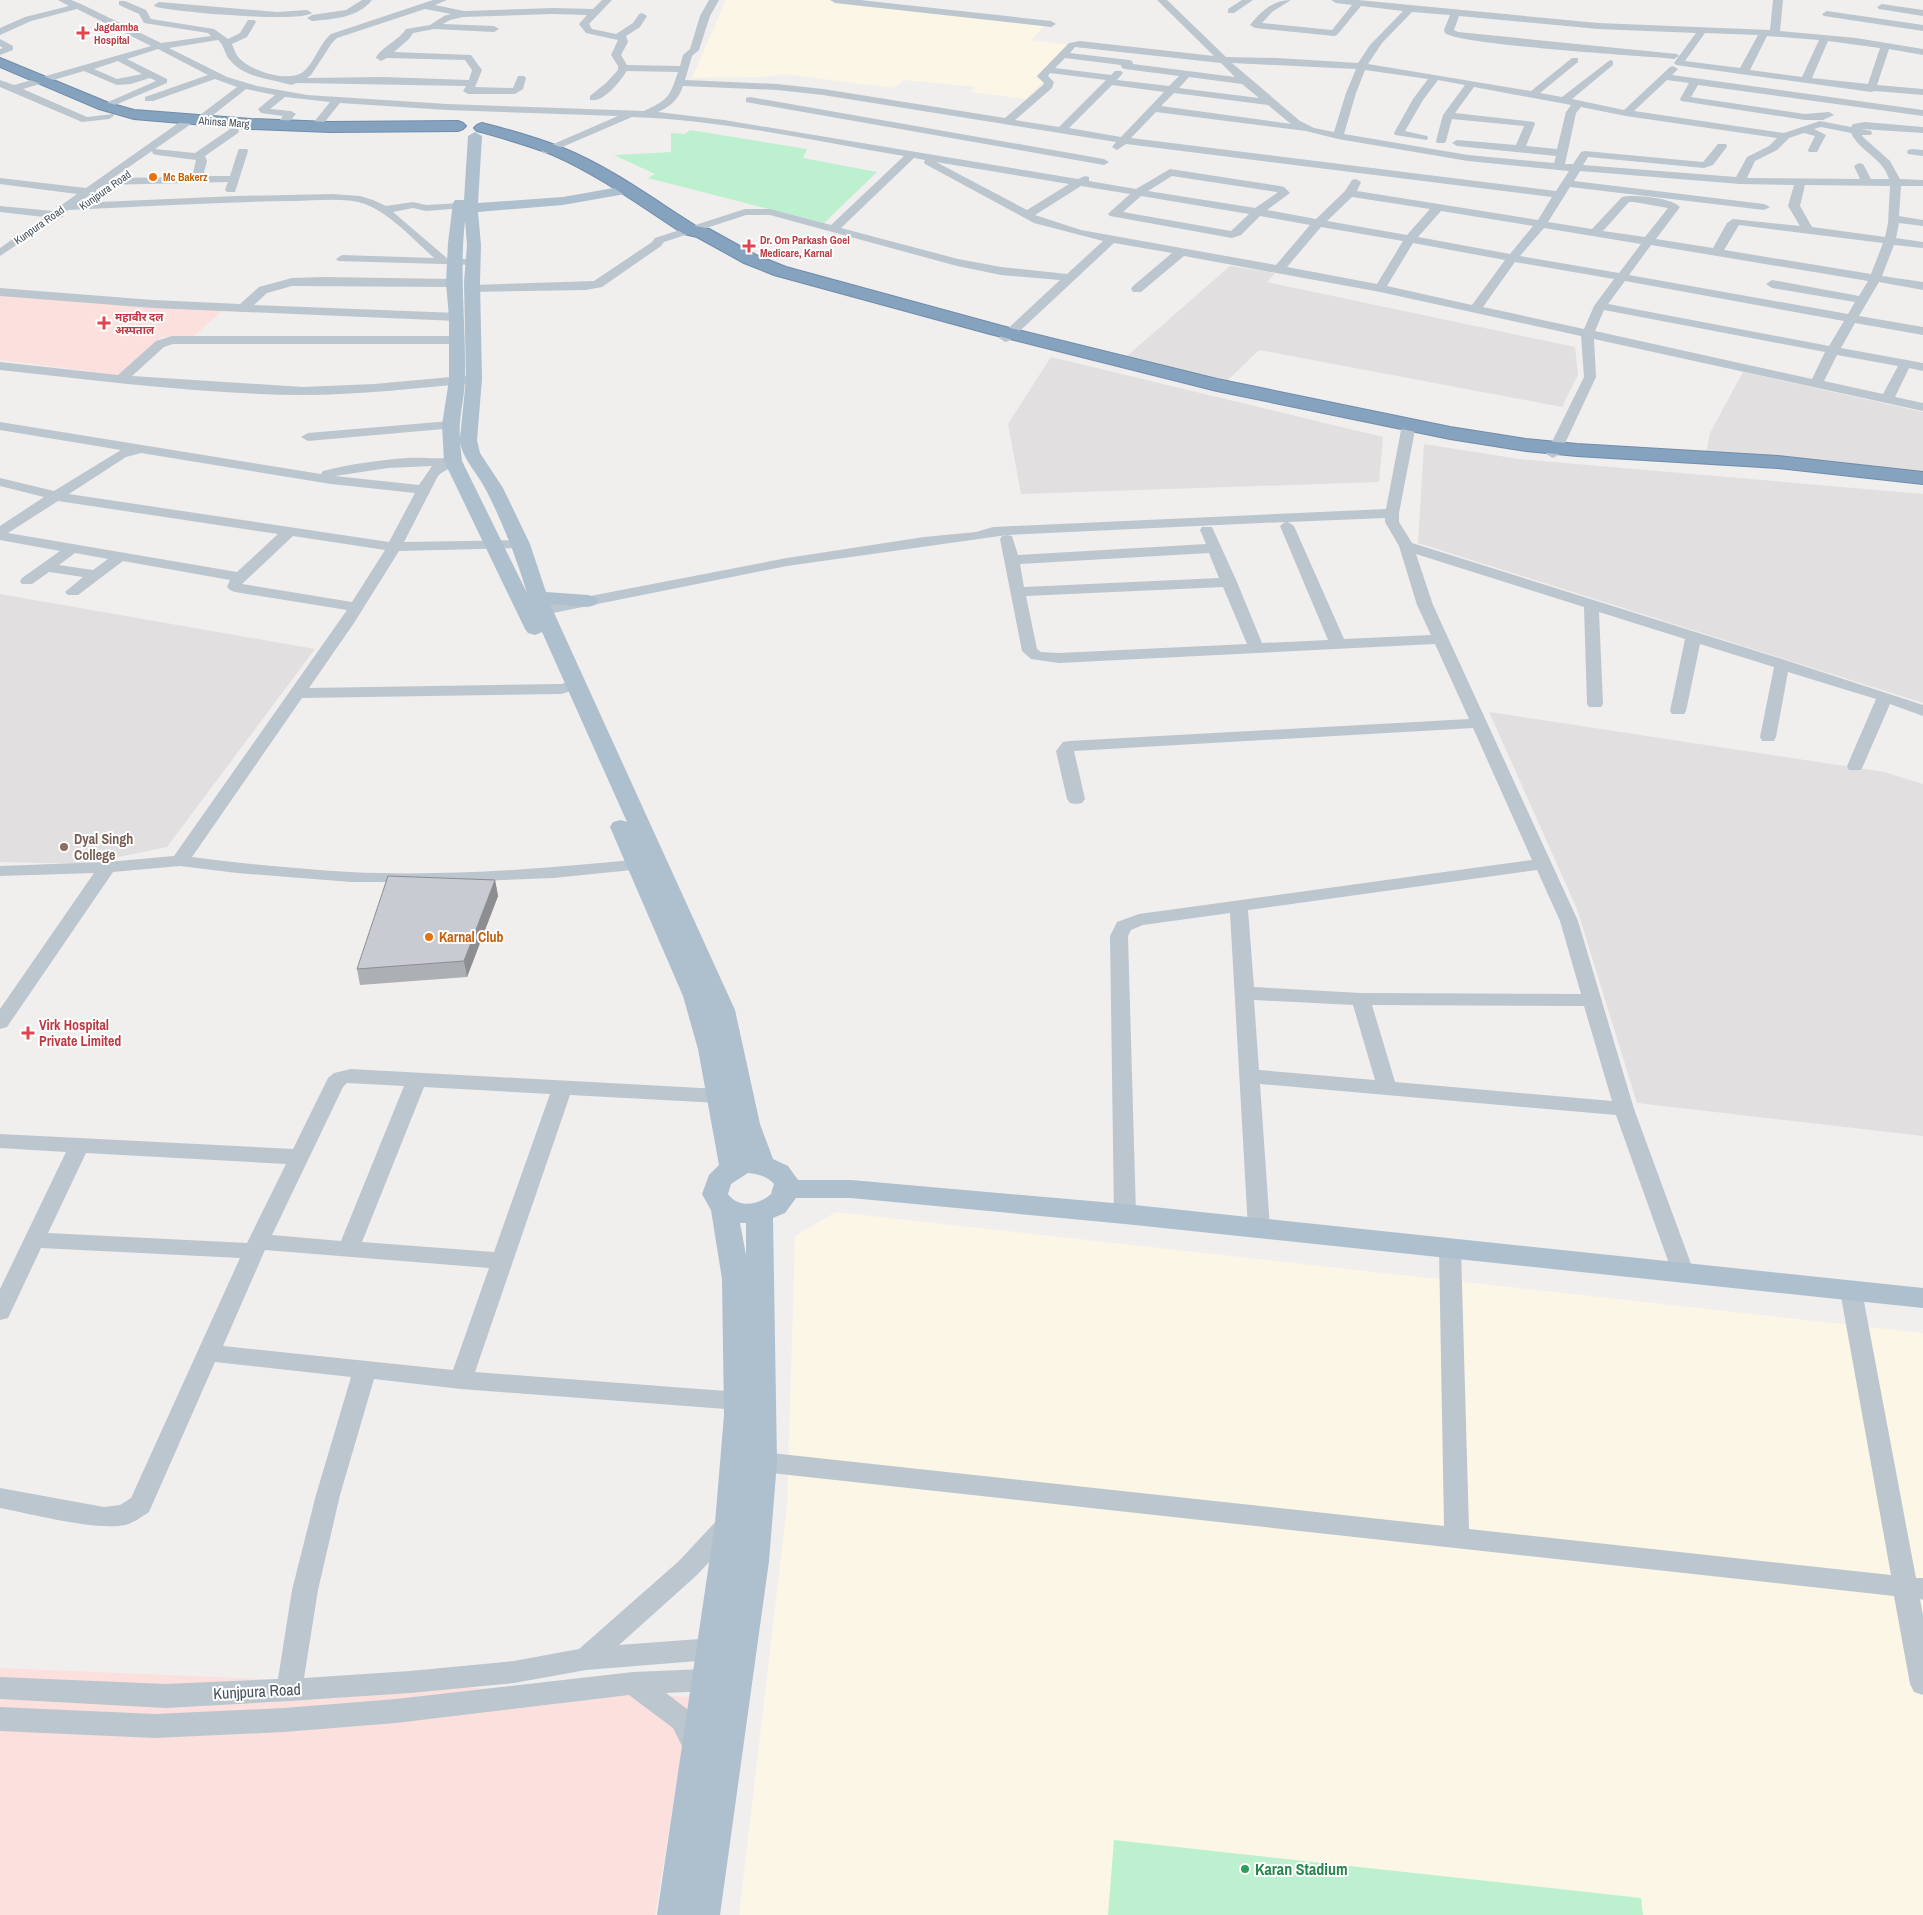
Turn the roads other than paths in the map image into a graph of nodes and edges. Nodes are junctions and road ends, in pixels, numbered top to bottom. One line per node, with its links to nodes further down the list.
1 (63, 0): 17 (street)
2 (299, 0): 28 (street)
3 (368, 0): 28 (street)
4 (442, 0): 18 (street)
5 (607, 0): 23 (street)
6 (714, 0): 51 (street)
7 (835, 0): 31 (street)
8 (1162, 0): 54 (street)
9 (1248, 0): 22 (street)
10 (1286, 0): 15 (street)
11 (1336, 0): 15 (street)
12 (1778, 0): 39 (street)
13 (243, 1): 21 (street)
14 (122, 3): 36 (street)
15 (1358, 3): 20 (street)
16 (159, 5): 21 (street)
17 (78, 6): 37 (street); 46 (street)
18 (424, 6): 26 (street); 40 (street)
19 (1882, 7): 25 (street)
20 (1410, 9): 24 (street); 59 (street)
21 (227, 11): 28 (street); 36 (street)
22 (1231, 11)
23 (592, 12): 26 (street); 41 (street)
24 (1455, 13): 48 (street); 48 (street)
25 (1923, 13)
26 (464, 14): 32 (street)
27 (1827, 14): 33 (street)
28 (310, 15): 40 (street)
29 (642, 16): 41 (street)
30 (251, 22): 43 (street)
31 (1051, 24)
32 (432, 27): 34 (street); 61 (street)
33 (1923, 28)
34 (494, 29)
35 (1703, 29): 38 (street); 48 (street); 48 (street)
36 (204, 30): 43 (street)
37 (0, 32)
38 (1764, 32): 39 (street); 66 (street)
39 (1775, 32): 42 (street)
40 (341, 33): 73 (street)
41 (619, 36): 62 (street)
42 (1825, 37): 47 (street); 75 (street)
43 (223, 40): 46 (street); 73 (street)
44 (0, 42): 49 (street)
45 (685, 42): 51 (street)
46 (160, 46): 53 (street); 69 (street)
47 (1885, 46): 50 (street); 89 (street)
48 (1678, 48): 66 (street); 71 (street)
49 (0, 52)
50 (1923, 52)
51 (688, 55): 63 (street)
52 (1062, 55): 54 (street); 57 (street); 64 (street)
53 (119, 58): 60 (street); 67 (street)
54 (1224, 60): 59 (street); 76 (street)
55 (1576, 60): 77 (street)
56 (0, 62): 80 (highway, Ahinsa Marg)
57 (1129, 62): 68 (street); 74 (street)
58 (1610, 63): 86 (street)
59 (1362, 66): 70 (street); 135 (street)
60 (85, 68): 67 (street); 80 (street)
61 (376, 68): 73 (street); 84 (street); 84 (street)
62 (623, 68): 63 (street); 96 (street)
63 (683, 69): 81 (street)
64 (1048, 70): 74 (street); 118 (street)
65 (0, 72): 80 (highway, Ahinsa Marg)
66 (1744, 72): 75 (street)
67 (152, 74): 108 (street)
68 (1186, 74): 76 (street); 90 (street)
69 (216, 75): 83 (street); 108 (street)
70 (1434, 77): 82 (street); 137 (street)
71 (1664, 77): 78 (street); 110 (street)
72 (521, 78): 84 (street)
73 (295, 80): 92 (street)
74 (1112, 80): 90 (street); 125 (street)
75 (1806, 80): 89 (street)
76 (1245, 81): 100 (street)
77 (1550, 81): 86 (street); 94 (street)
78 (1695, 82): 88 (street); 104 (street)
79 (0, 83): 87 (street)
80 (36, 83): 87 (street); 108 (highway, Ahinsa Marg)
81 (679, 83): 85 (street); 113 (street)
82 (1471, 83): 94 (street); 115 (street)
83 (243, 86): 92 (street); 117 (street)
84 (471, 86): 105 (street)
85 (765, 87): 98 (street); 103 (street)
86 (1581, 87): 99 (street)
87 (13, 89): 108 (street)
88 (1746, 89): 95 (street); 104 (street)
89 (1871, 89): 91 (street)
90 (1171, 90): 100 (street); 107 (street)
91 (1923, 91)
92 (270, 92): 93 (street)
93 (283, 94): 97 (street); 120 (street)
94 (1532, 95): 99 (street)
95 (1793, 95): 101 (street); 114 (street)
96 (594, 98)
97 (337, 100): 105 (street); 122 (street)
98 (882, 100): 109 (street); 116 (street)
99 (1564, 101): 102 (street)
100 (1269, 102): 126 (street)
101 (1843, 103): 111 (street); 114 (street)
102 (1578, 104): 110 (street); 148 (street)
103 (744, 106): 116 (street); 119 (street)
104 (1731, 106): 114 (street)
105 (454, 108): 106 (street)
106 (470, 108): 112 (street); 130 (street)
107 (1153, 108): 126 (street); 136 (street)
108 (111, 111): 117 (highway, Ahinsa Marg)
109 (943, 111): 118 (street); 123 (street)
110 (1626, 113): 124 (street)
111 (1923, 113)
112 (632, 114): 113 (street); 142 (street)
113 (646, 114): 119 (street)
114 (1782, 114)
115 (1448, 115): 137 (street); 141 (street)
116 (857, 118): 123 (street); 132 (street)
117 (196, 122): 120 (highway, Ahinsa Marg); 129 (highway, Ahinsa Marg); 146 (street, Kunjpura Road); 172 (street)
118 (1006, 122): 121 (street)
119 (724, 123): 132 (street)
120 (281, 126): 122 (highway, Ahinsa Marg)
121 (1036, 126): 125 (street); 138 (street)
122 (315, 127): 130 (highway, Ahinsa Marg)
123 (919, 128): 138 (street); 143 (street)
124 (1743, 129): 133 (street); 139 (street)
125 (1063, 130): 136 (street)
126 (1312, 130): 135 (street)
127 (1806, 130): 131 (street); 133 (street); 144 (street)
128 (1923, 130): 131 (street)
129 (234, 131): 130 (highway, Ahinsa Marg); 150 (street)
130 (467, 131): 142 (highway); 177 (main road)
131 (1855, 131): 134 (street); 168 (street)
132 (832, 133): 143 (street)
133 (1786, 136): 164 (street)
134 (1923, 136)
135 (1344, 137): 147 (street); 154 (street)
136 (1123, 140): 151 (street); 153 (street)
137 (1440, 141): 141 (street)
138 (1012, 144): 151 (street); 152 (street)
139 (1739, 144)
140 (1722, 146): 156 (street)
141 (1520, 149): 148 (street)
142 (549, 150): 171 (highway)
143 (890, 150): 149 (street)
144 (1813, 150)
145 (243, 151): 160 (street)
146 (157, 152): 150 (street); 163 (street, Kunjpura Road)
147 (1345, 152)
148 (1562, 153): 154 (street)
149 (917, 155): 152 (street); 188 (street); 195 (street)
150 (198, 156): 159 (street)
151 (1104, 162): 166 (street)
152 (983, 166): 166 (street)
153 (1339, 166): 157 (street); 158 (street)
154 (1559, 166): 156 (street)
155 (1859, 166): 167 (street)
156 (1576, 168): 164 (street); 170 (street)
157 (1363, 170): 158 (street); 175 (street)
158 (1386, 172): 176 (street)
159 (196, 180): 160 (street); 163 (street)
160 (234, 180): 178 (street)
161 (1222, 180): 174 (street); 179 (street); 186 (street)
162 (0, 181): 173 (street)
163 (116, 181): 172 (street, Kunjpura Road)
164 (1740, 181): 165 (street)
165 (1800, 181): 167 (street); 196 (street)
166 (1080, 182): 174 (street); 188 (street)
167 (1867, 182): 168 (street)
168 (1895, 183): 169 (street); 189 (street)
169 (1923, 183)
170 (1567, 184): 176 (street); 182 (street)
171 (619, 186): 177 (main road); 194 (highway)
172 (101, 187): 173 (street); 181 (street, Kunjpura Road)
173 (88, 191): 185 (street, Kunpura Road)
174 (1140, 192): 179 (street); 193 (street)
175 (1350, 193): 180 (street); 190 (street)
176 (1560, 195): 191 (street)
177 (466, 198): 184 (street); 210 (main road)
178 (229, 199): 181 (street); 184 (street)
179 (1197, 202): 186 (street); 193 (street)
180 (1439, 206): 191 (street); 199 (street)
181 (81, 207): 185 (street)
182 (1764, 207)
183 (0, 209): 187 (street)
184 (384, 210): 210 (street)
185 (66, 212): 187 (street); 211 (street, Kunjpura Road)
186 (1257, 212): 190 (street); 193 (street)
187 (54, 215): 200 (street, Kunpura Road)
188 (1027, 215): 201 (street)
189 (1895, 219): 192 (street); 202 (street)
190 (1318, 223): 199 (street); 212 (street)
191 (1542, 223): 197 (street); 208 (street)
192 (1923, 223)
193 (1172, 225)
194 (690, 230): 195 (street); 217 (street); 230 (highway)
195 (832, 230): 214 (street)
196 (1808, 230): 202 (street); 205 (street)
197 (1596, 233): 203 (street); 203 (street)
198 (0, 238): 200 (street)
199 (1410, 239): 208 (street); 219 (street)
200 (18, 240): 206 (street, Kunpura Road)
201 (1110, 240): 207 (street); 214 (street)
202 (1891, 240): 204 (street); 215 (street)
203 (1648, 241): 205 (street); 213 (street)
204 (1923, 245)
205 (1717, 252): 215 (street)
206 (0, 253)
207 (1180, 253): 212 (street); 220 (street)
208 (1512, 258): 213 (street); 225 (street)
209 (342, 259): 210 (street)
210 (457, 262): 217 (main road)
211 (0, 264)
212 (1279, 269): 219 (street)
213 (1622, 277): 223 (street); 227 (street)
214 (1071, 278): 230 (street)
215 (1876, 278): 218 (street); 222 (street)
216 (1772, 284): 222 (street)
217 (463, 286): 224 (street); 226 (main road); 231 (main road)
218 (1923, 286)
219 (1380, 288): 225 (street)
220 (1137, 290)
221 (0, 292): 224 (street)
222 (1863, 300): 227 (street)
223 (1600, 306): 229 (street); 232 (street)
224 (244, 307): 226 (street)
225 (1475, 309): 229 (street)
226 (457, 317): 231 (main road)
227 (1852, 318): 228 (street); 232 (street)
228 (1923, 331)
229 (1587, 335): 238 (street); 247 (street)
230 (1008, 336): 244 (highway)
231 (462, 349): 236 (street); 237 (main road)
232 (1833, 350): 233 (street); 238 (street)
233 (1905, 364): 235 (street); 239 (street)
234 (0, 366): 236 (street)
235 (1923, 367)
236 (121, 379): 237 (street)
237 (465, 379): 240 (main road)
238 (1816, 384): 239 (street)
239 (1887, 400): 241 (street)
240 (463, 405): 242 (main road); 265 (main road)
241 (1923, 407)
242 (450, 425): 245 (street); 249 (main road)
243 (0, 426): 246 (street)
244 (1408, 428): 247 (highway); 256 (street)
245 (308, 437)
246 (141, 449): 250 (street); 255 (street)
247 (1555, 451): 251 (highway); 253 (highway)
248 (260, 457): 250 (street)
249 (450, 462): 250 (street); 254 (street); 264 (main road)
250 (321, 477): 254 (street)
251 (1923, 478)
252 (0, 482): 255 (street)
253 (1923, 485)
254 (423, 490): 267 (street)
255 (56, 496): 259 (street); 260 (street)
256 (1392, 517): 257 (street); 262 (street); 266 (street)
257 (1287, 526): 258 (street); 285 (street)
258 (1208, 530): 263 (street); 269 (street)
259 (290, 531): 267 (street); 274 (street)
260 (0, 532)
261 (0, 536): 268 (street)
262 (976, 536): 263 (street); 279 (street)
263 (1006, 538): 271 (street)
264 (494, 544): 265 (street); 267 (street); 281 (main road)
265 (521, 544): 281 (main road)
266 (1406, 546): 280 (street); 283 (street)
267 (394, 547): 282 (street)
268 (73, 548): 270 (street); 272 (street)
269 (1215, 548): 271 (street); 276 (street)
270 (120, 556): 273 (street); 274 (street)
271 (1011, 560): 278 (street)
272 (47, 567): 273 (street); 275 (street)
273 (95, 576): 277 (street)
274 (240, 577): 282 (street)
275 (27, 582)
276 (1230, 582): 278 (street); 286 (street)
277 (73, 592)
278 (1018, 592): 286 (street)
279 (588, 601): 281 (main road)
280 (1590, 604): 284 (street); 291 (street)
281 (535, 606): 288 (main road)
282 (356, 607): 289 (street)
283 (1440, 638): 285 (street); 294 (street)
284 (1693, 638): 287 (street); 292 (street)
285 (1338, 644): 286 (street)
286 (1256, 648)
287 (1782, 664): 290 (street); 295 (street)
288 (569, 687): 289 (street); 299 (main road)
289 (299, 693): 298 (street)
290 (1886, 697): 293 (street); 296 (street)
291 (1594, 704)
292 (1678, 710)
293 (1923, 710)
294 (1478, 723): 297 (street); 300 (street)
295 (1768, 737)
296 (1856, 766)
297 (1076, 799)
298 (180, 861): 299 (street); 301 (street)
299 (647, 864): 312 (main road); 317 (main road)
300 (1542, 864): 303 (street); 306 (street)
301 (107, 867): 302 (street); 307 (street)
302 (0, 871)
303 (1239, 907): 304 (street); 322 (street)
304 (1245, 994): 305 (street); 308 (street)
305 (1361, 999): 306 (street); 311 (street)
306 (1592, 1000): 313 (street)
307 (0, 1024)
308 (1250, 1076): 311 (street); 323 (street)
309 (416, 1081): 310 (street); 316 (street); 326 (street)
310 (562, 1088): 312 (street); 328 (street)
311 (1387, 1088): 313 (street)
312 (719, 1096): 318 (main road)
313 (1624, 1109): 329 (street)
314 (0, 1142): 315 (street)
315 (79, 1146): 316 (street); 324 (street)
316 (299, 1157): 325 (street)
317 (761, 1164): 318 (main road); 319 (main road)
318 (733, 1168): 320 (main road)
319 (786, 1189): 321 (main road); 322 (main road)
320 (724, 1207): 321 (main road); 336 (main road)
321 (759, 1213): 337 (main road)
322 (1125, 1214): 323 (main road)
323 (1259, 1228): 327 (main road)
324 (34, 1240): 325 (street); 332 (street)
325 (256, 1246): 326 (street); 333 (street)
326 (348, 1249): 328 (street)
327 (1450, 1249): 329 (main road); 340 (street)
328 (503, 1261): 335 (street)
329 (1684, 1272): 330 (main road)
330 (1851, 1291): 331 (main road); 341 (street)
331 (1923, 1298)
332 (0, 1312)
333 (209, 1354): 334 (street); 338 (street)
334 (365, 1370): 335 (street); 348 (street)
335 (461, 1380): 336 (street)
336 (739, 1401): 339 (main road)
337 (762, 1462): 340 (street); 343 (main road)
338 (0, 1498)
339 (730, 1523): 342 (street); 343 (main road)
340 (1457, 1538): 341 (street)
341 (1914, 1588): 346 (street)
342 (586, 1659): 343 (street); 344 (street)
343 (719, 1664): 345 (street); 351 (main road); 353 (main road)
344 (514, 1672): 348 (street, Kunjpura Road)
345 (632, 1683): 349 (street); 351 (street)
346 (1923, 1684)
347 (0, 1688): 348 (street, Kunjpura Road)
348 (289, 1690)
349 (496, 1700): 350 (street, Kunjpura Road)
350 (0, 1719)
351 (698, 1752): 352 (main road)
352 (674, 1915)
353 (702, 1915)

